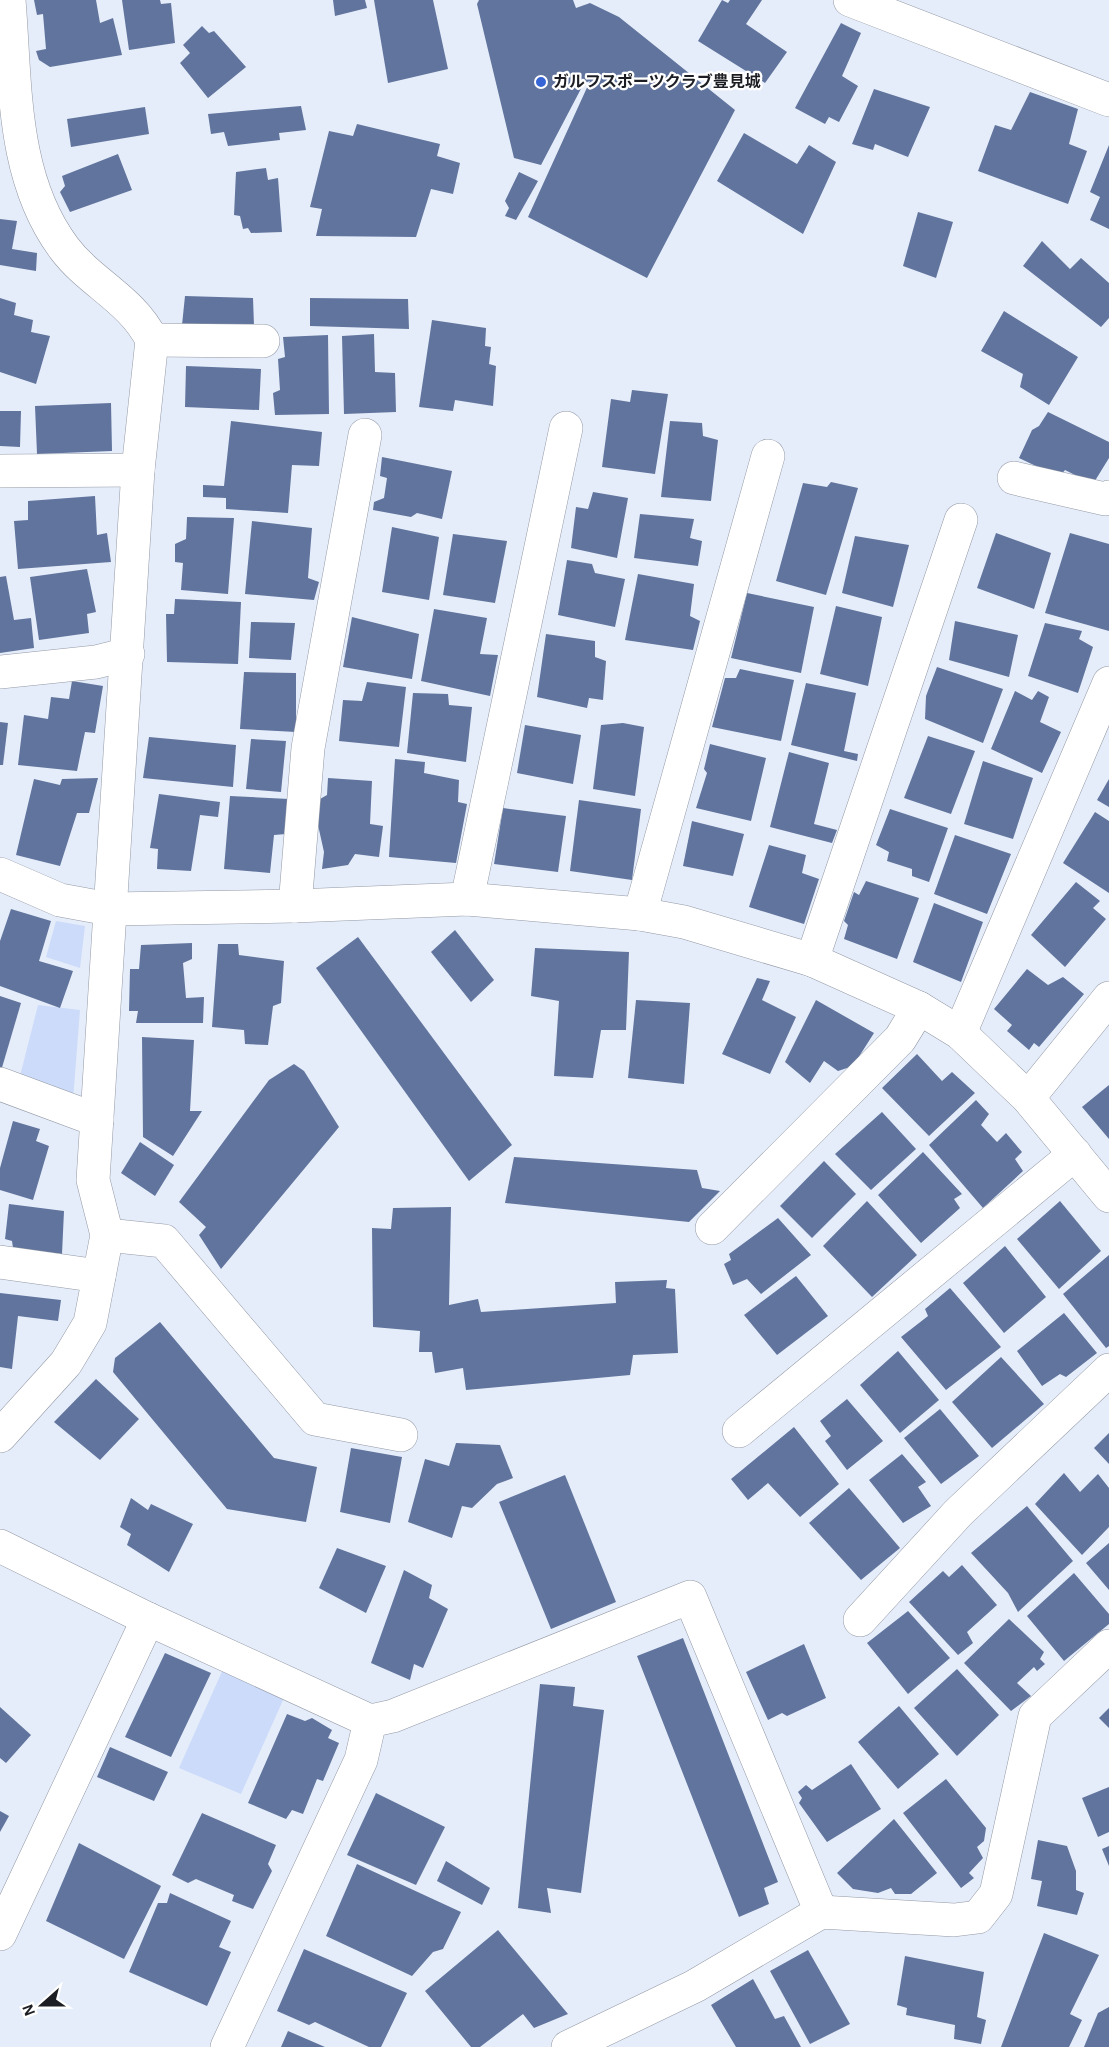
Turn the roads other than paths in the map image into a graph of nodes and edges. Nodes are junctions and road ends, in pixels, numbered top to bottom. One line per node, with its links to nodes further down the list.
1 (9, 0): 4 (street)
2 (850, 0): 3 (street)
3 (1109, 100)
4 (152, 340): 5 (street); 9 (street)
5 (262, 341)
6 (566, 428): 18 (street)
7 (365, 435): 19 (street)
8 (768, 456): 21 (street)
9 (138, 470): 10 (street); 14 (street)
10 (0, 471)
11 (1014, 478): 12 (street)
12 (1109, 496)
13 (961, 520): 22 (street)
14 (128, 654): 15 (street); 20 (street)
15 (0, 672)
16 (1109, 682): 25 (street)
17 (0, 874): 20 (street)
18 (467, 899): 19 (street); 21 (street)
19 (295, 906): 20 (street)
20 (109, 909): 28 (street)
21 (640, 914): 22 (street)
22 (812, 960): 24 (street)
23 (1109, 998): 27 (street)
24 (919, 1008): 25 (street); 31 (street)
25 (960, 1033): 27 (street)
26 (0, 1084): 28 (street)
27 (1028, 1098): 29 (street)
28 (97, 1120): 32 (street)
29 (1075, 1154): 30 (street); 36 (street)
30 (1109, 1196)
31 (712, 1228)
32 (107, 1235): 34 (street); 37 (street)
33 (0, 1262): 34 (street)
34 (99, 1276): 38 (street)
35 (1109, 1370): 41 (street)
36 (739, 1431)
37 (401, 1435)
38 (0, 1436)
39 (0, 1546): 40 (street)
40 (148, 1619): 43 (street); 45 (street)
41 (860, 1620)
42 (1109, 1647): 44 (street)
43 (370, 1721): 44 (street); 46 (street)
44 (821, 1912): 47 (street)
45 (0, 1934)
46 (227, 2047)
47 (568, 2047)

